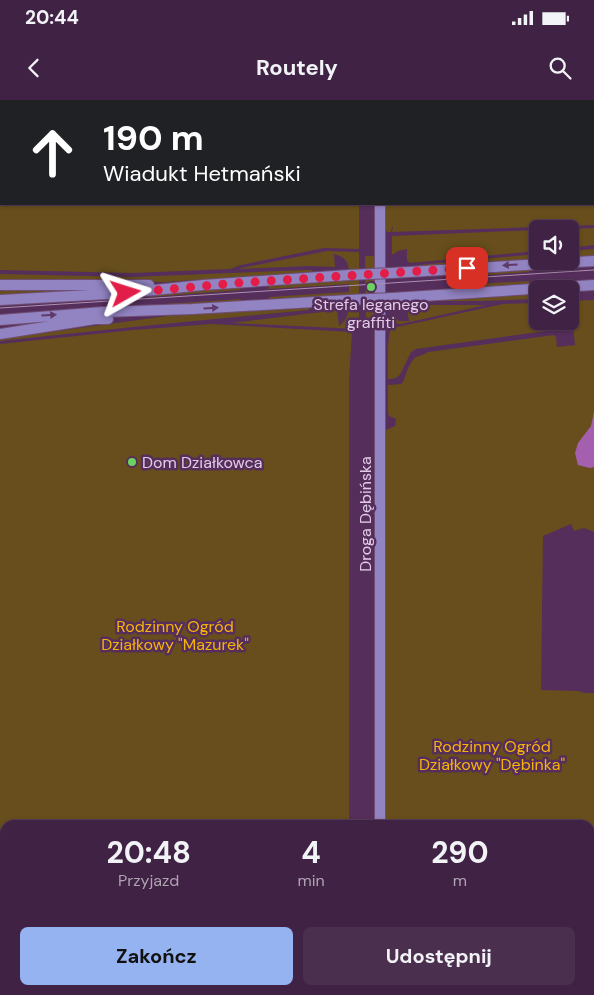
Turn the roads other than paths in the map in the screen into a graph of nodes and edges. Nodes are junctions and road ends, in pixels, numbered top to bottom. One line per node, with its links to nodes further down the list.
1 (380, 205): 10 (main road, Droga Dębińska)
2 (594, 261): 5 (main road, one-way to 5, bridge)
3 (0, 285): 5 (main road)
4 (594, 285): 7 (main road, one-way to 4, bridge)
5 (188, 287): 6 (main road)
6 (0, 300)
7 (170, 310): 8 (main road, one-way to 7); 9 (main road)
8 (0, 320)
9 (0, 334)
10 (380, 820)

